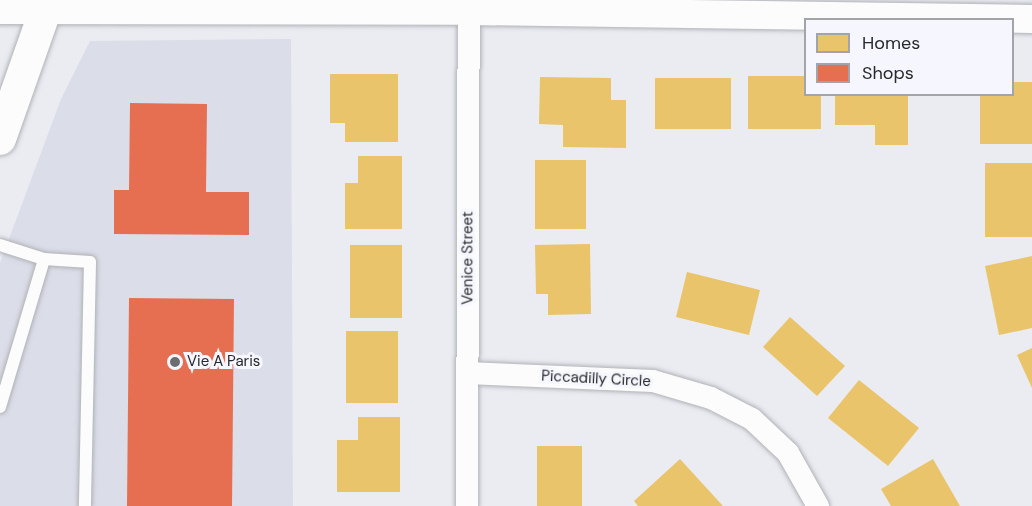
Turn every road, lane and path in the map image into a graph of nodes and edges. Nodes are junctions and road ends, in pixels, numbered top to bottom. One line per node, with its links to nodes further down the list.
1 (47, 5): 2 (street); 3 (street); 7 (main road)
2 (0, 10)
3 (469, 11): 4 (street); 10 (street, Venice Street)
4 (962, 18)
5 (1014, 19): 6 (street)
6 (1032, 19)
7 (0, 139)
8 (0, 245): 9 (lane)
9 (44, 259): 11 (lane); 12 (lane)
10 (467, 373): 13 (street, Venice Street); 14 (street, Piccadilly Circle)
11 (0, 407)
12 (85, 506)
13 (467, 506)
14 (819, 506)

